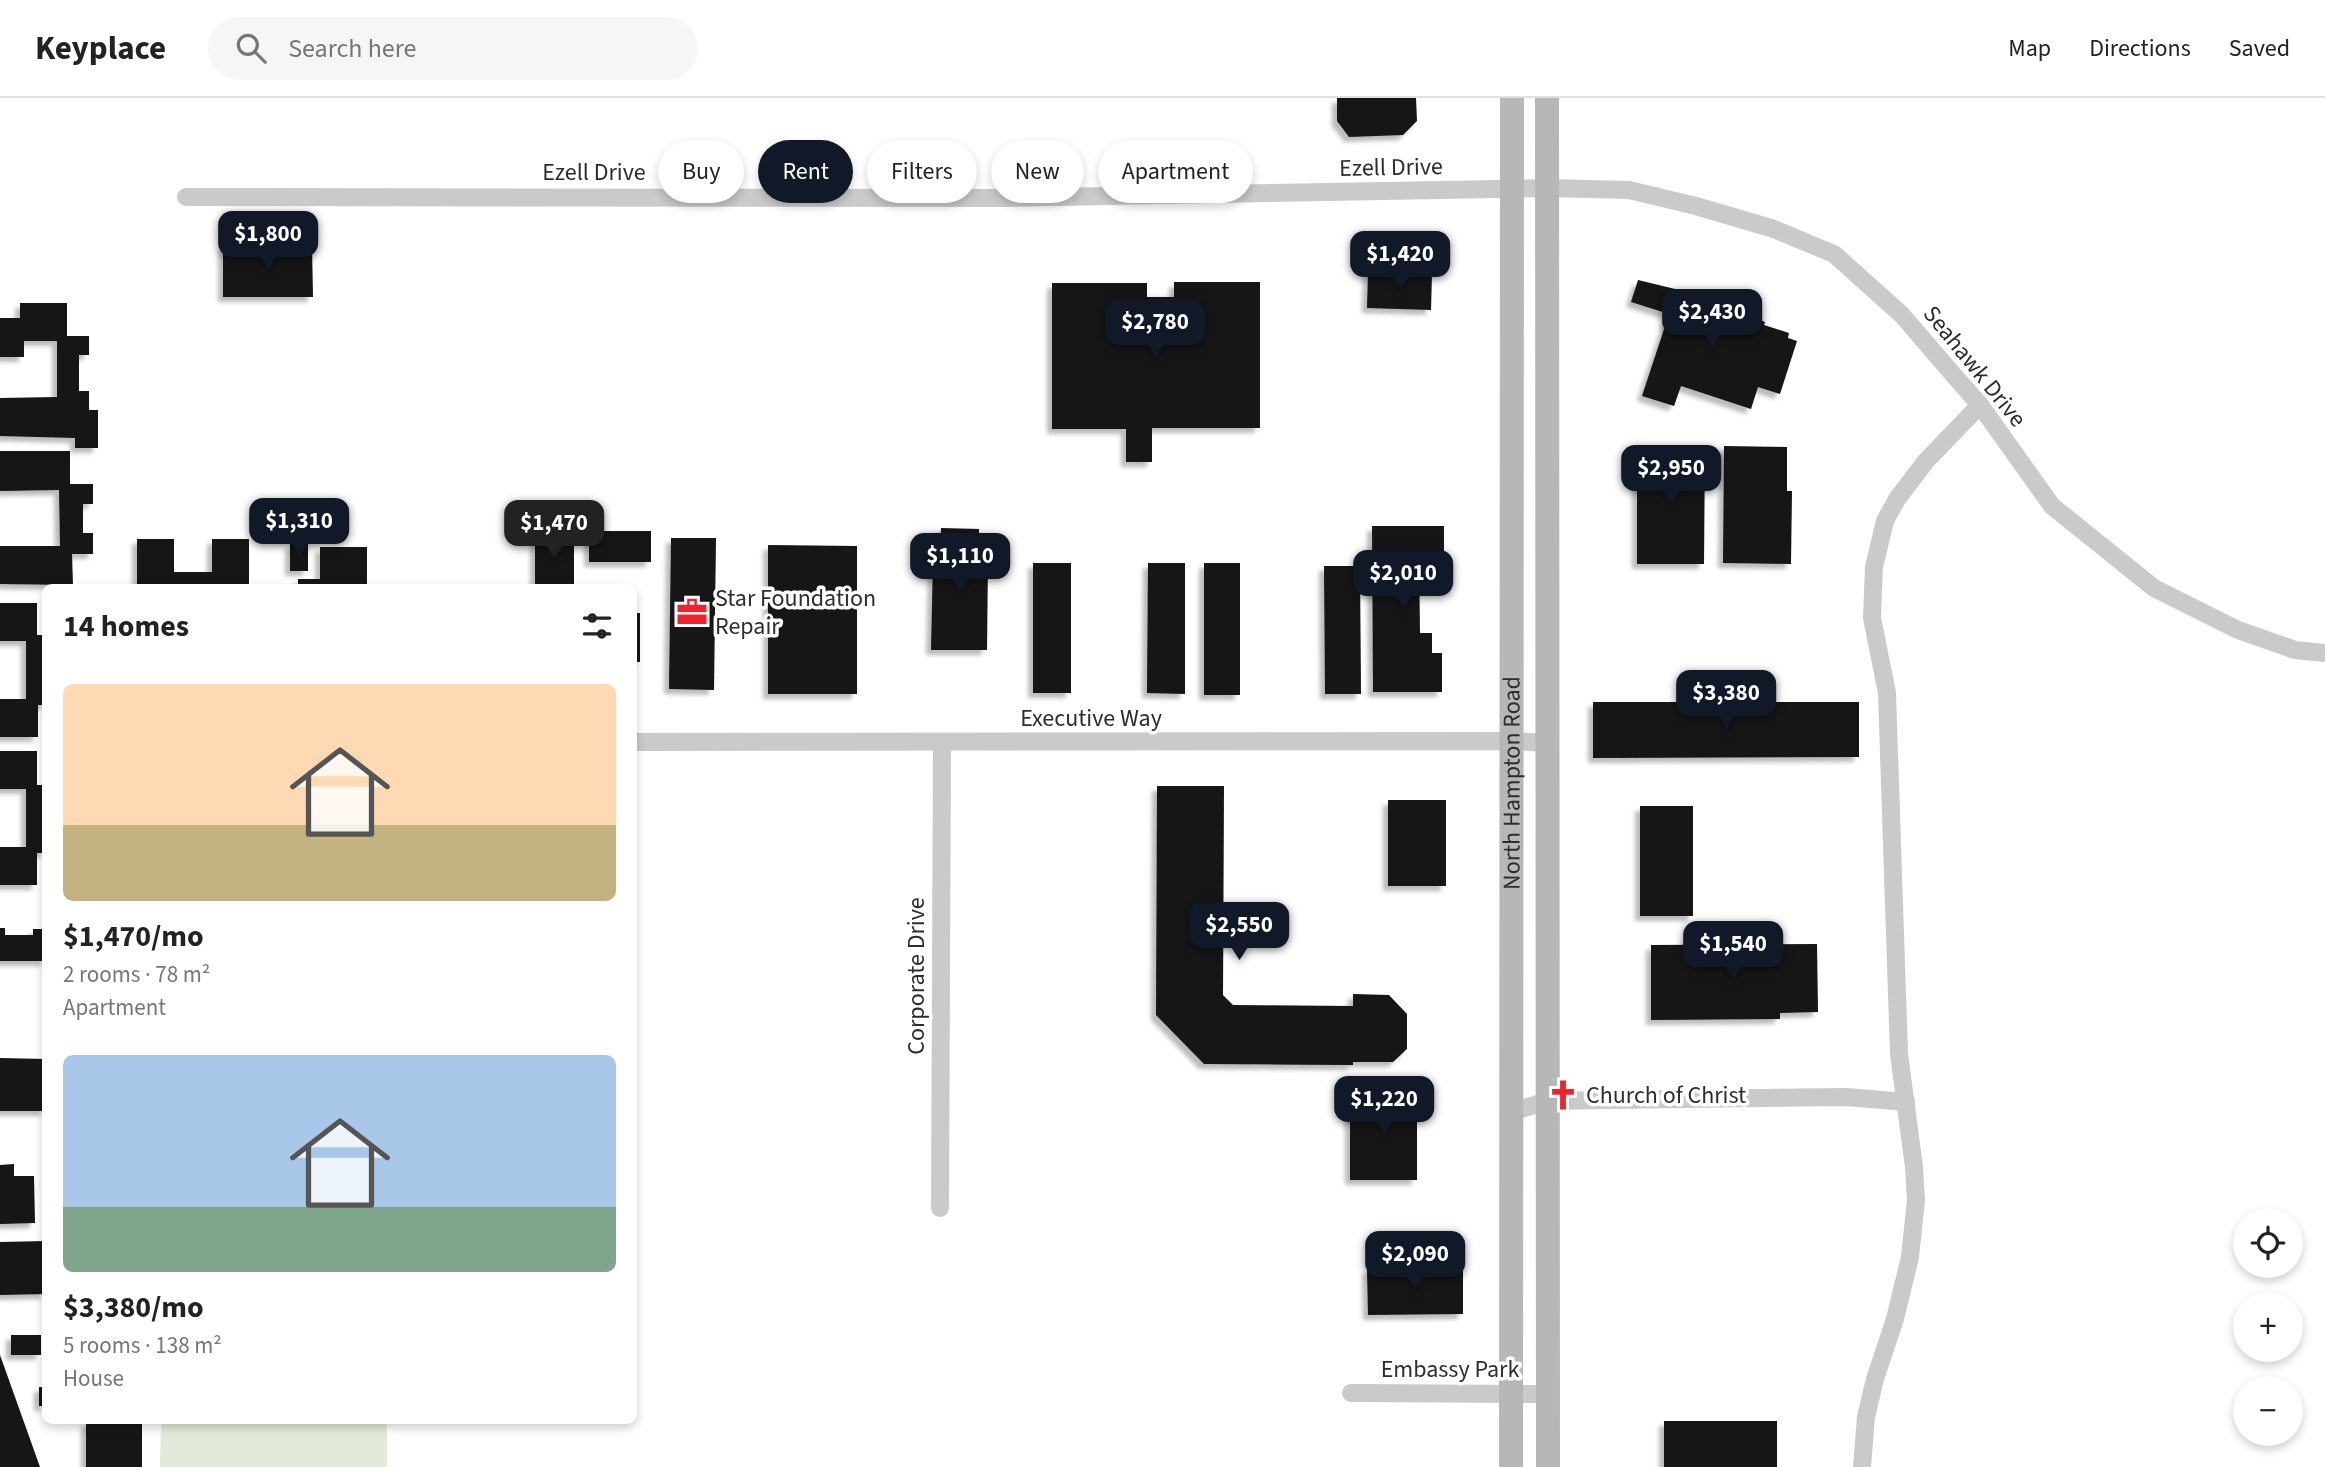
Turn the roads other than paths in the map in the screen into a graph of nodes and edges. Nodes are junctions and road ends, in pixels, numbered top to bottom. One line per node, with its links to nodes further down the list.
1 (1512, 98): 4 (main road, North Hampton Road)
2 (1547, 98): 3 (main road, North Hampton Road)
3 (1547, 188): 4 (street, Ezell Drive); 6 (street, Seahawk Drive); 11 (main road, North Hampton Road)
4 (1512, 189): 5 (street, Ezell Drive); 8 (main road, North Hampton Road)
5 (186, 197)
6 (1980, 405): 7 (street, Seahawk Drive); 13 (street)
7 (2325, 653)
8 (1511, 741): 10 (street, Executive Way); 11 (street, Executive Way); 14 (main road, North Hampton Road)
9 (637, 743): 10 (street, Executive Way)
10 (942, 743): 15 (street, Corporate Drive)
11 (1548, 743): 12 (main road, North Hampton Road)
12 (1548, 1101): 13 (street); 14 (street); 18 (main road, North Hampton Road)
13 (1906, 1102): 21 (street)
14 (1511, 1112): 17 (main road, North Hampton Road)
15 (940, 1208)
16 (1351, 1393): 17 (street, Embassy Park)
17 (1511, 1394): 18 (street, Embassy Park); 19 (main road, North Hampton Road)
18 (1548, 1394): 20 (main road, North Hampton Road)
19 (1511, 1467)
20 (1548, 1467)
21 (1862, 1467)

